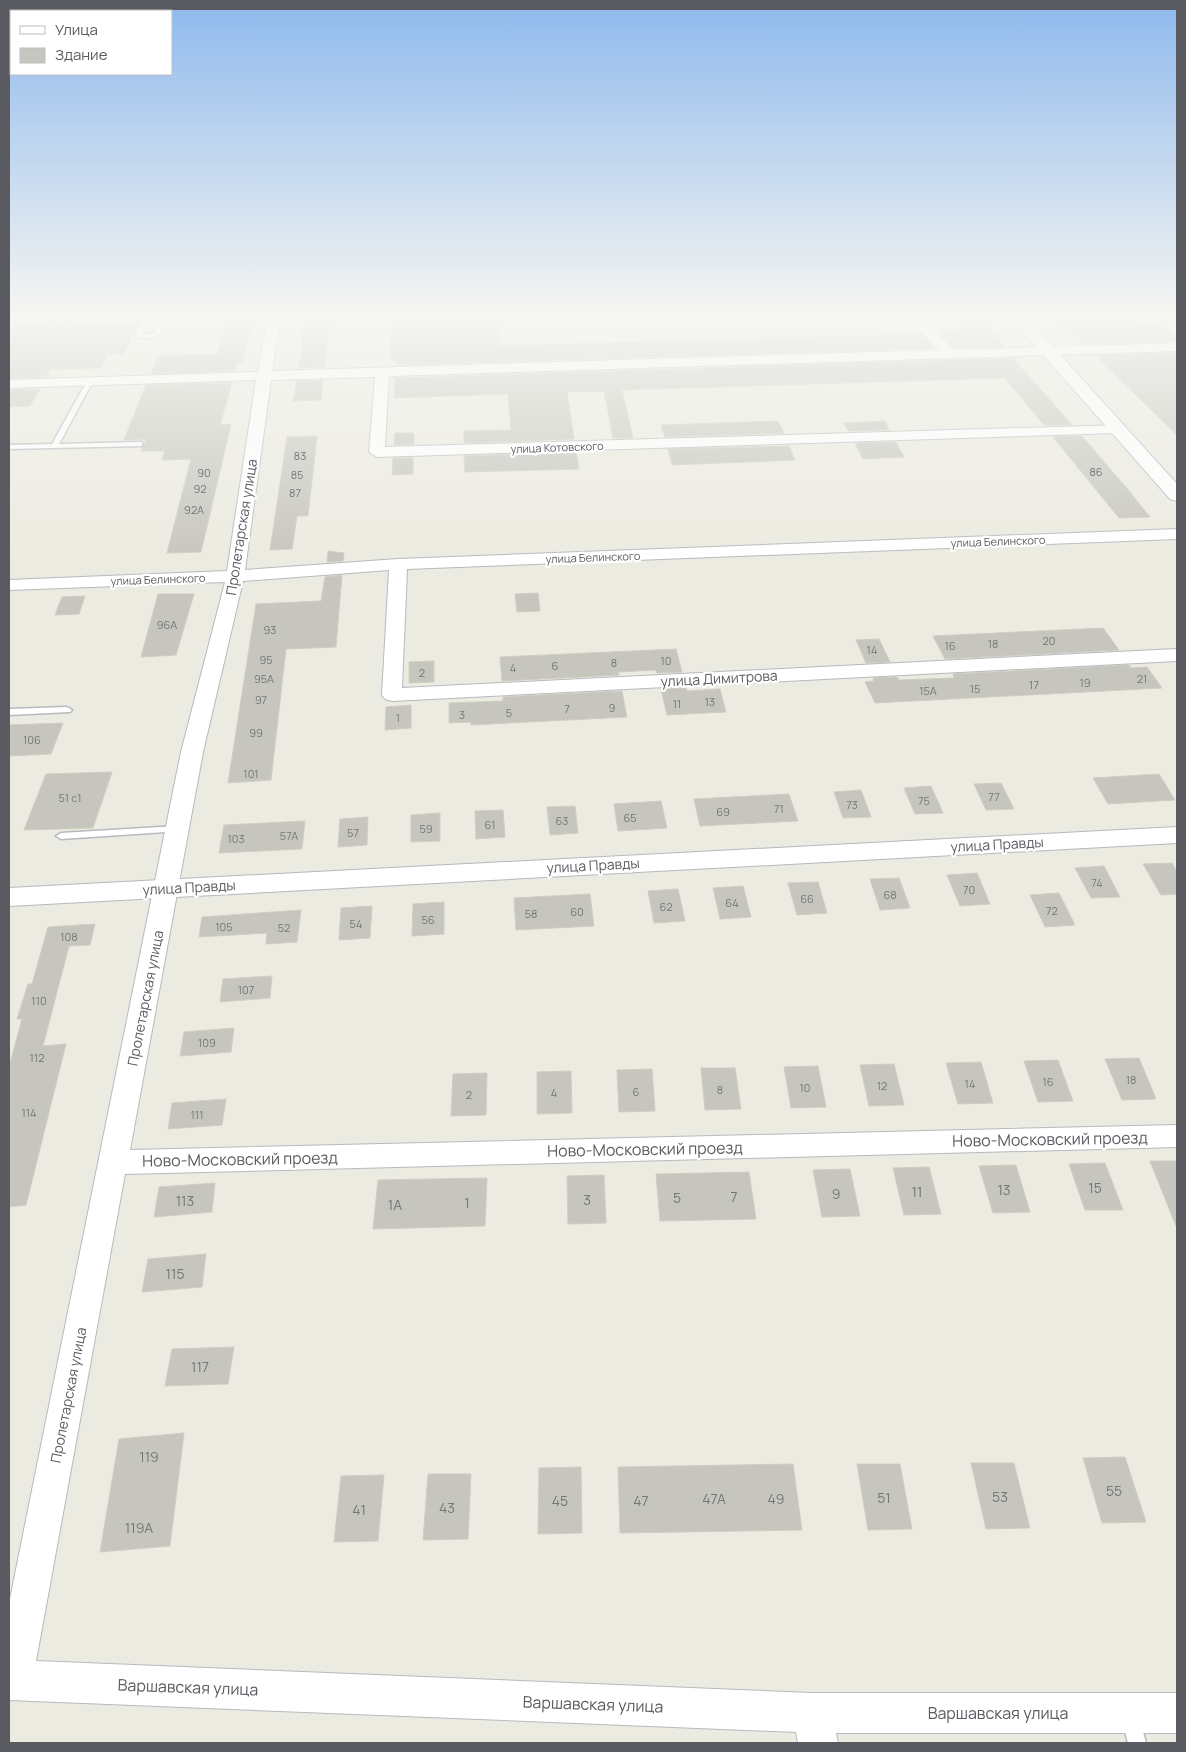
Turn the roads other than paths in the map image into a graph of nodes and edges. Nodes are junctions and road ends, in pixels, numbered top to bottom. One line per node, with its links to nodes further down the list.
1 (81, 397): 7 (lane)
2 (261, 397): 12 (street, Пролетарская улица)
3 (380, 397): 5 (street, улица Котовского)
4 (1089, 397): 5 (street)
5 (1117, 428): 9 (street)
6 (139, 444): 7 (lane)
7 (54, 446): 8 (lane)
8 (9, 447)
9 (1177, 494)
10 (1177, 534): 11 (street, улица Белинского)
11 (398, 564): 12 (street, улица Белинского); 14 (street, улица Димитрова)
12 (235, 576): 13 (street, улица Белинского); 17 (street, Пролетарская улица)
13 (9, 585)
14 (1177, 655)
15 (67, 710): 16 (lane)
16 (9, 712)
17 (177, 829): 19 (lane); 20 (street, Пролетарская улица)
18 (1177, 835): 20 (street, улица Правды)
19 (61, 836)
20 (166, 888): 21 (street, улица Правды); 23 (street, Пролетарская улица)
21 (9, 897)
22 (1177, 1136): 23 (street, Ново-Московский проезд)
23 (113, 1162): 24 (street, Пролетарская улица)
24 (11, 1680): 26 (street, Варшавская улица)
25 (1177, 1713): 27 (street, Варшавская улица)
26 (815, 1728): 27 (street, Варшавская улица)
27 (1133, 1728)

